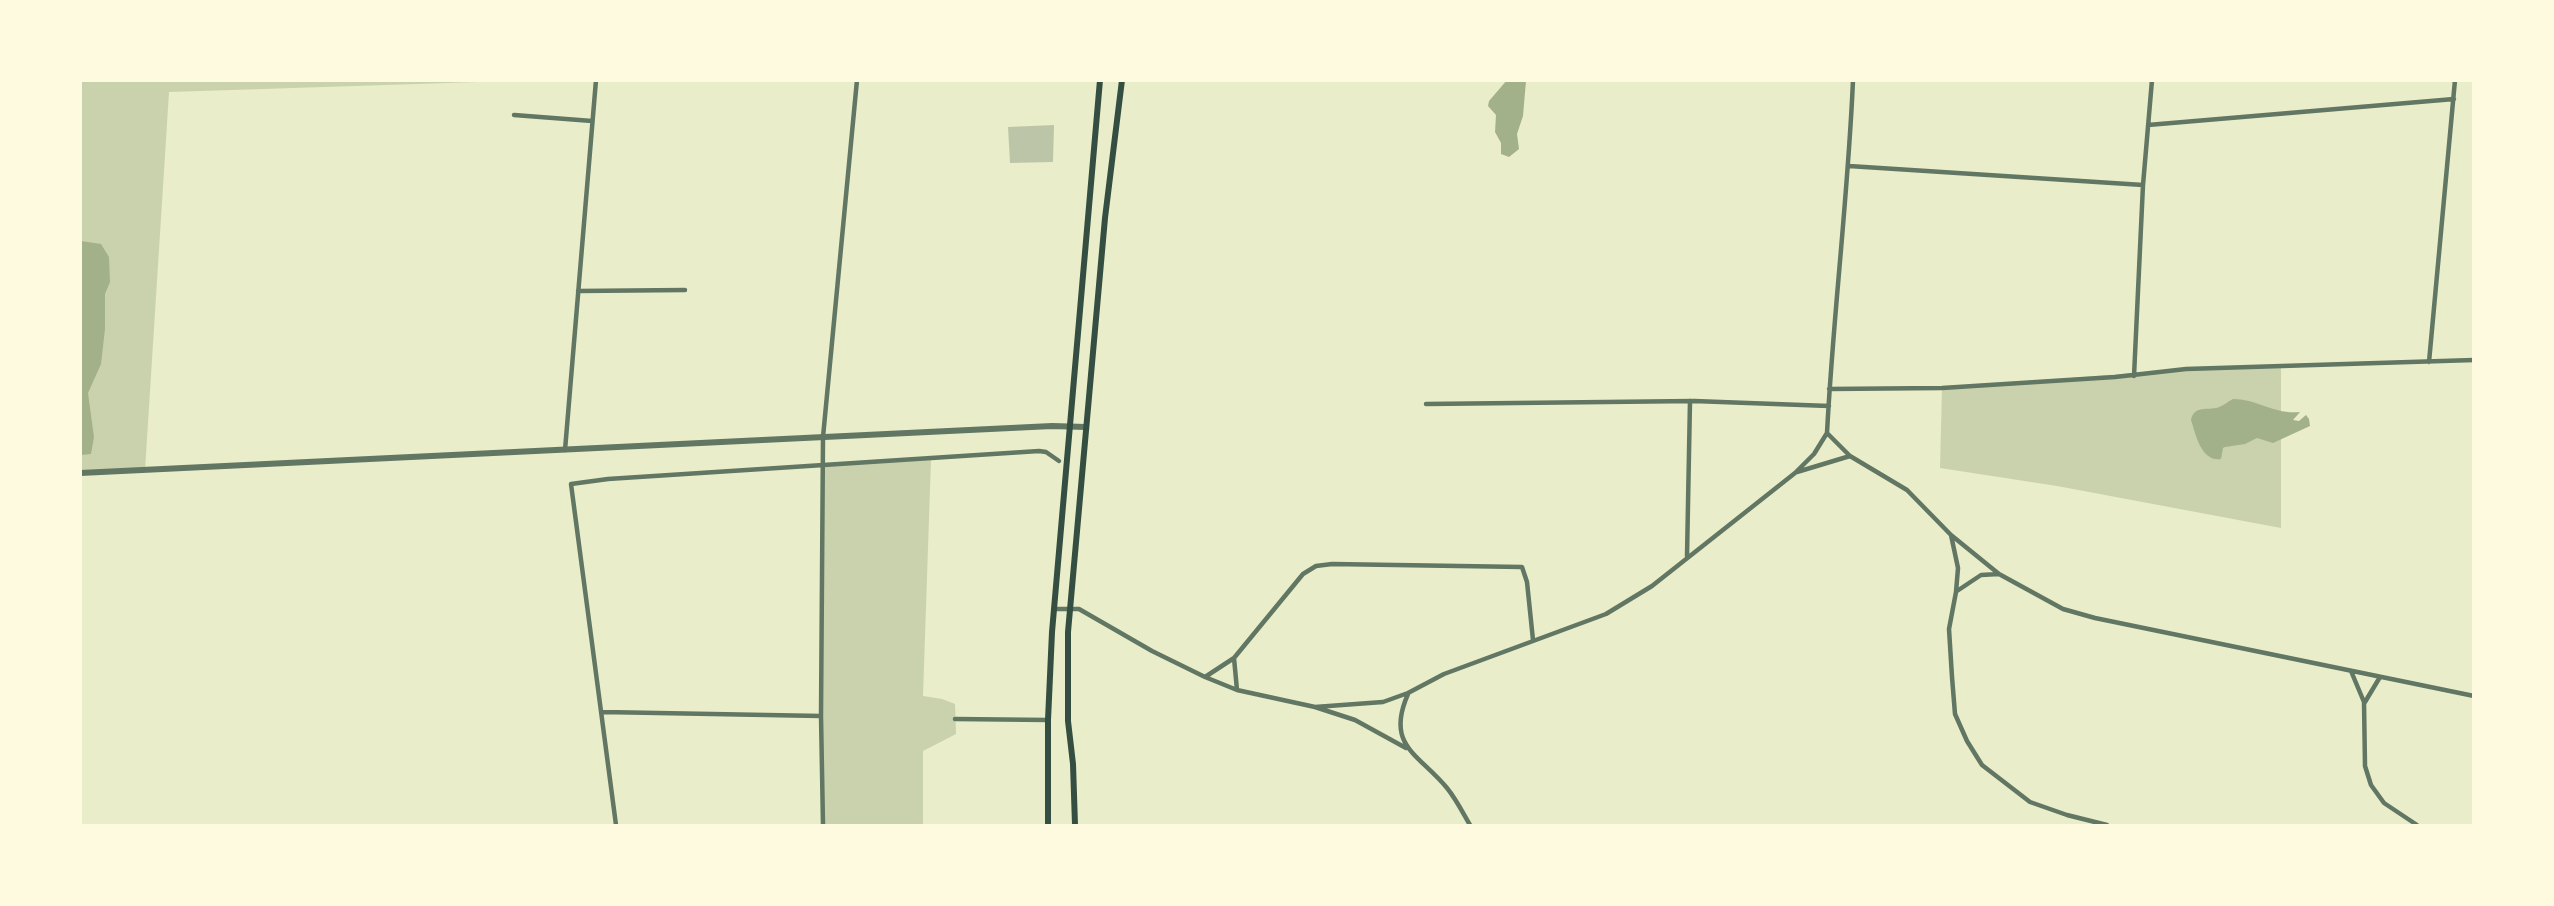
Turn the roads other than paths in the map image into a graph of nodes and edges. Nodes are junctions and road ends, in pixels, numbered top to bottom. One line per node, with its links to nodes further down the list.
1 (596, 80): 10 (street)
2 (857, 80): 26 (street)
3 (1100, 80): 23 (main road)
4 (1122, 80): 24 (main road)
5 (1853, 80): 12 (street)
6 (2151, 80): 11 (street)
7 (2455, 80): 8 (street)
8 (2454, 99): 11 (street); 17 (street)
9 (514, 115): 10 (street)
10 (592, 121): 15 (street)
11 (2148, 125): 13 (street)
12 (1849, 166): 13 (street); 19 (street)
13 (2143, 185): 18 (street)
14 (685, 290): 15 (street)
15 (578, 291): 27 (street)
16 (2473, 360): 17 (street)
17 (2429, 362): 18 (street)
18 (2134, 376): 19 (street)
19 (1829, 389): 22 (street)
20 (1690, 401): 21 (street); 22 (street); 34 (street)
21 (1426, 404)
22 (1829, 406): 25 (street)
23 (1070, 426): 24 (street); 26 (street); 37 (main road)
24 (1086, 427): 38 (main road)
25 (1827, 433): 28 (street); 32 (street)
26 (823, 437): 27 (street); 30 (street)
27 (565, 450): 31 (street)
28 (1850, 456): 32 (street); 33 (street)
29 (1059, 461): 30 (street)
30 (822, 465): 49 (street); 50 (street)
31 (80, 473)
32 (1795, 473): 34 (street)
33 (1951, 535): 35 (street); 36 (street)
34 (1687, 557): 39 (street)
35 (1999, 574): 36 (street); 41 (street)
36 (1956, 592): 59 (street)
37 (1054, 609): 38 (street); 52 (main road)
38 (1069, 609): 42 (street); 57 (main road)
39 (1533, 640): 40 (street); 45 (street)
40 (1234, 658): 42 (street); 44 (street)
41 (2351, 671): 43 (street); 47 (street)
42 (1205, 677): 44 (street)
43 (2380, 677): 46 (street); 47 (street)
44 (1237, 690): 48 (street)
45 (1408, 693): 48 (street); 53 (street)
46 (2473, 696)
47 (2364, 702): 60 (street)
48 (1315, 707): 53 (street)
49 (603, 712): 50 (street); 54 (street)
50 (821, 716): 55 (street)
51 (955, 719): 52 (street)
52 (1048, 720): 56 (main road)
53 (1406, 748): 58 (street)
54 (616, 825)
55 (823, 825)
56 (1048, 825)
57 (1075, 825)
58 (1470, 825)
59 (2107, 825)
60 (2417, 825)

